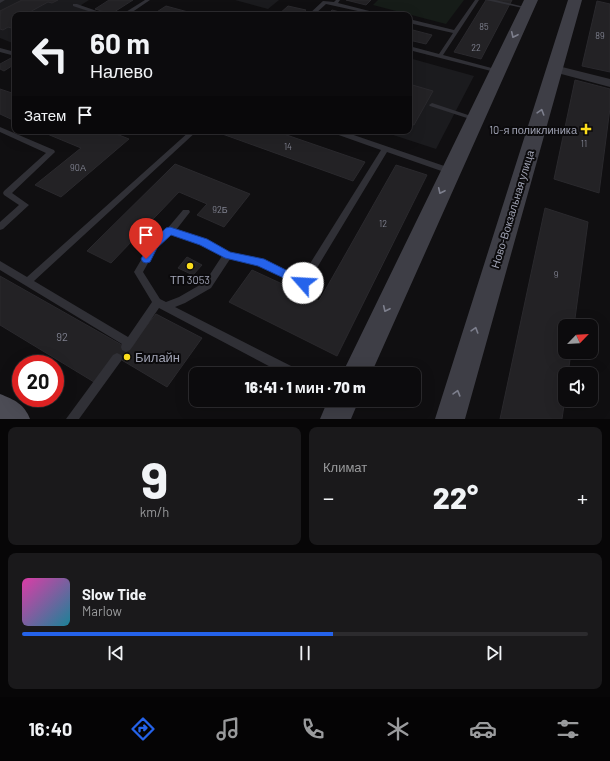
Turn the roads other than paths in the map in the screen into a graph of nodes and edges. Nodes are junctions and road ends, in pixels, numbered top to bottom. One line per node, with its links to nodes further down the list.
1 (3, 0): 6 (lane)
2 (148, 0): 11 (lane)
3 (477, 0): 15 (lane)
4 (488, 0): 8 (lane)
5 (575, 0): 20 (main road, Ново-Вокзальная улица)
6 (0, 2)
7 (336, 2): 12 (lane); 13 (lane)
8 (529, 4): 21 (main road, one-way to 21)
9 (76, 5): 10 (lane)
10 (96, 12)
11 (129, 12)
12 (314, 12)
13 (371, 12)
14 (412, 22): 15 (lane)
15 (456, 32): 19 (lane)
16 (412, 49): 19 (lane)
17 (0, 50): 18 (lane)
18 (12, 53)
19 (440, 56): 21 (lane)
20 (554, 69): 22 (street); 45 (main road, Ново-Вокзальная улица, one-way to 20)
21 (497, 71): 24 (main road)
22 (610, 83)
23 (432, 105): 24 (lane)
24 (475, 119): 29 (main road)
25 (0, 129): 31 (lane)
26 (191, 134): 35 (lane)
27 (344, 134): 28 (lane)
28 (386, 148): 29 (lane); 33 (lane)
29 (450, 171): 39 (main road, one-way to 39)
30 (186, 212): 32 (lane)
31 (0, 227)
32 (170, 230): 33 (lane); 36 (lane)
33 (228, 255): 36 (lane)
34 (0, 265): 35 (lane)
35 (28, 281): 36 (lane)
36 (161, 304): 38 (lane)
37 (118, 358): 43 (lane)
38 (282, 367)
39 (359, 367)
40 (341, 407): 44 (main road)
41 (0, 408): 42 (main road)
42 (15, 419)
43 (72, 419)
44 (335, 419)
45 (450, 419)

